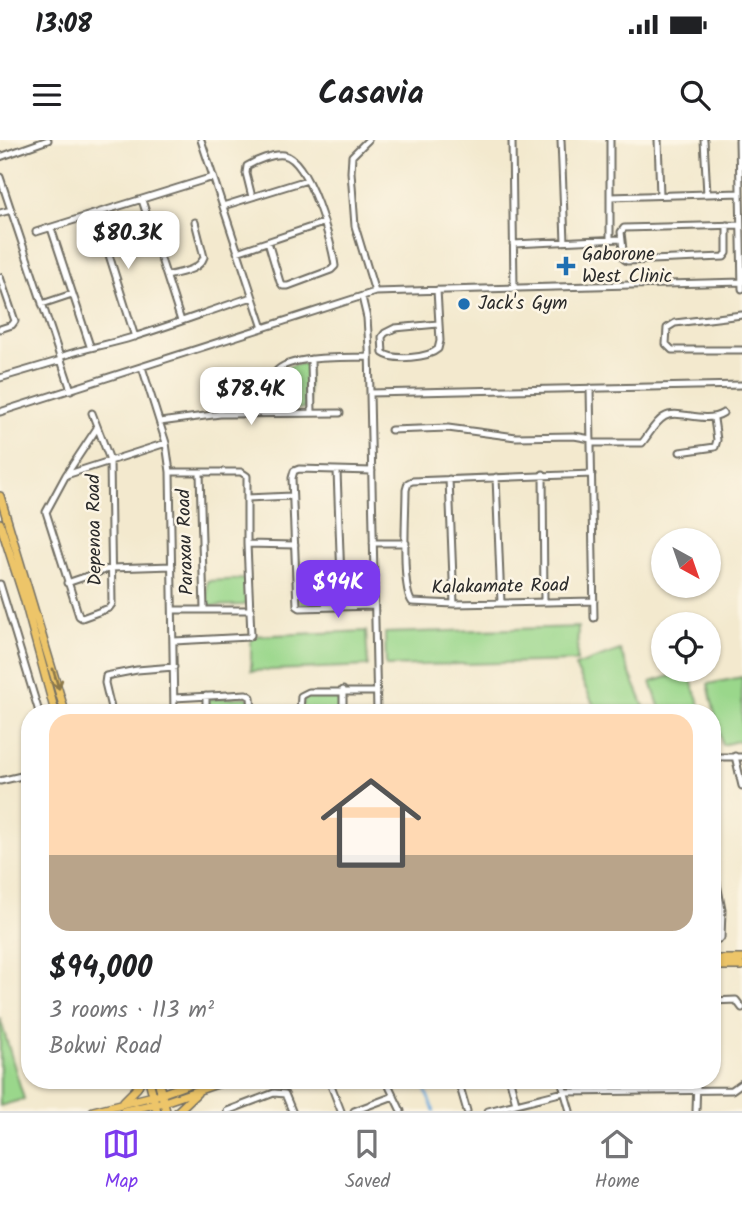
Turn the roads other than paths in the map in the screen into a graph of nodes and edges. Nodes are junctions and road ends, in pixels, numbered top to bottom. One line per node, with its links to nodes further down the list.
1 (48, 140): 10 (street)
2 (201, 140): 12 (street)
3 (368, 140): 43 (street)
4 (512, 140): 34 (street)
5 (561, 140): 33 (street)
6 (610, 140): 18 (street)
7 (657, 140): 16 (street)
8 (704, 140): 15 (street)
9 (738, 140): 14 (street)
10 (0, 157)
11 (0, 177): 21 (street)
12 (213, 177): 19 (street); 20 (street)
13 (307, 180): 17 (street); 17 (street); 25 (street)
14 (740, 193): 15 (street); 27 (street)
15 (707, 194): 16 (street)
16 (660, 195): 18 (street)
17 (252, 197): 20 (street)
18 (611, 197): 30 (street)
19 (142, 200): 23 (street); 37 (street)
20 (223, 206): 36 (street)
21 (11, 210): 22 (street); 47 (street)
22 (0, 214)
23 (96, 214): 28 (street); 53 (street)
24 (195, 222): 37 (street)
25 (323, 223): 32 (street); 32 (street)
26 (727, 225): 27 (street); 31 (street); 31 (street)
27 (740, 225): 35 (street)
28 (51, 228): 29 (street); 44 (street)
29 (36, 232)
30 (610, 239): 31 (street); 33 (street)
31 (621, 239)
32 (268, 242): 36 (street)
33 (565, 242): 34 (street)
34 (513, 244): 40 (street)
35 (741, 244): 39 (street)
36 (237, 252): 45 (street)
37 (167, 276): 49 (street)
38 (0, 277): 52 (street)
39 (742, 282): 40 (street); 41 (street)
40 (514, 288): 42 (street)
41 (742, 289)
42 (436, 290): 43 (street); 50 (street)
43 (375, 292): 46 (street)
44 (72, 294): 47 (street); 54 (street)
45 (252, 297): 49 (street); 51 (street)
46 (362, 297): 51 (street); 56 (street)
47 (42, 304): 57 (street)
48 (742, 315): 55 (street)
49 (181, 321): 53 (street)
50 (438, 324): 50 (street)
51 (263, 328): 59 (street)
52 (0, 329)
53 (135, 337): 54 (street)
54 (90, 346): 57 (street)
55 (742, 350)
56 (369, 357): 58 (street); 65 (street)
57 (60, 358): 60 (street); 64 (street)
58 (312, 359): 68 (street); 69 (street)
59 (142, 367): 64 (street); 74 (street)
60 (0, 378)
61 (219, 378): 72 (street)
62 (742, 385): 63 (street)
63 (590, 388): 65 (street); 77 (street)
64 (71, 390): 66 (street)
65 (370, 393): 82 (street)
66 (0, 412)
67 (92, 413): 75 (street, Depenoa Road)
68 (275, 413): 69 (street); 72 (street)
69 (312, 413): 70 (street)
70 (340, 413)
71 (723, 413): 73 (street)
72 (219, 414): 74 (street)
73 (714, 419): 77 (street); 79 (street)
74 (160, 422): 78 (street)
75 (97, 428): 80 (street, Depenoa Road); 87 (street)
76 (391, 430): 77 (street)
77 (591, 441): 86 (street)
78 (166, 443): 80 (street); 83 (street)
79 (680, 452)
80 (110, 460): 87 (street); 100 (street, Depenoa Road)
81 (337, 471): 82 (street); 91 (street); 108 (street)
82 (372, 471): 95 (street)
83 (170, 472): 84 (street); 99 (street)
84 (200, 473): 92 (street); 109 (street, Paraxau Road)
85 (543, 474): 86 (street); 88 (street); 104 (street)
86 (592, 474): 103 (street)
87 (66, 475): 101 (street)
88 (496, 477): 89 (street); 105 (street)
89 (449, 479): 96 (street); 106 (street)
90 (0, 496): 94 (main road)
91 (292, 496): 92 (street); 98 (street)
92 (247, 498): 97 (street)
93 (0, 523): 94 (main road)
94 (6, 541): 120 (main road); 121 (main road, one-way to 121)
95 (373, 543): 96 (street); 107 (street)
96 (406, 543): 106 (street, Kalakamate Road)
97 (247, 544): 98 (street); 111 (street)
98 (295, 545): 108 (street)
99 (172, 566): 100 (street); 110 (street)
100 (111, 568): 101 (street); 101 (street, Depenoa Road)
101 (67, 583)
102 (0, 584): 119 (street)
103 (594, 601): 104 (street, Kalakamate Road); 112 (street)
104 (544, 602): 105 (street, Kalakamate Road)
105 (500, 603): 106 (street, Kalakamate Road)
106 (454, 604)
107 (374, 606): 108 (street); 116 (street)
108 (342, 607)
109 (204, 609): 110 (street); 111 (street)
110 (173, 610): 113 (street)
111 (251, 610): 113 (street)
112 (594, 618)
113 (174, 641): 114 (street)
114 (174, 667): 118 (street); 122 (street)
115 (343, 690): 116 (street); 126 (street); 127 (street)
116 (377, 692): 128 (street)
117 (206, 696): 118 (street); 124 (street); 125 (street)
118 (174, 698): 123 (street)
119 (37, 704)
120 (53, 704)
121 (62, 704)
122 (110, 704)
123 (174, 704)
124 (206, 704)
125 (251, 704)
126 (300, 704)
127 (343, 704)
128 (377, 704)
129 (734, 756): 130 (street); 131 (street); 134 (street)
130 (721, 757)
131 (742, 757)
132 (21, 776): 133 (street)
133 (0, 781)
134 (742, 786)
135 (721, 904): 136 (street)
136 (721, 938)
137 (721, 959): 138 (main road)
138 (742, 959)
139 (721, 966): 140 (main road)
140 (742, 966)
141 (721, 1001): 142 (street)
142 (742, 1008)
143 (742, 1083): 155 (street)
144 (137, 1089): 160 (main road)
145 (182, 1089): 158 (main road)
146 (203, 1089): 152 (main road)
147 (332, 1089): 167 (street)
148 (390, 1089): 157 (street)
149 (461, 1089): 170 (street)
150 (512, 1089): 159 (street)
151 (563, 1089): 156 (street)
152 (200, 1090): 158 (main road); 164 (main road)
153 (603, 1090): 154 (street); 156 (street)
154 (649, 1091): 155 (street)
155 (697, 1091): 173 (street)
156 (564, 1092): 159 (street); 172 (street)
157 (394, 1096): 168 (street); 169 (street)
158 (158, 1101): 160 (main road); 163 (main road)
159 (516, 1103): 171 (street)
160 (127, 1109): 162 (main road)
161 (238, 1109): 165 (street); 166 (street)
162 (93, 1111)
163 (166, 1111)
164 (178, 1111)
165 (227, 1111)
166 (292, 1111)
167 (341, 1111)
168 (354, 1111)
169 (401, 1111)
170 (467, 1111)
171 (488, 1111)
172 (570, 1111)
173 (696, 1111)

